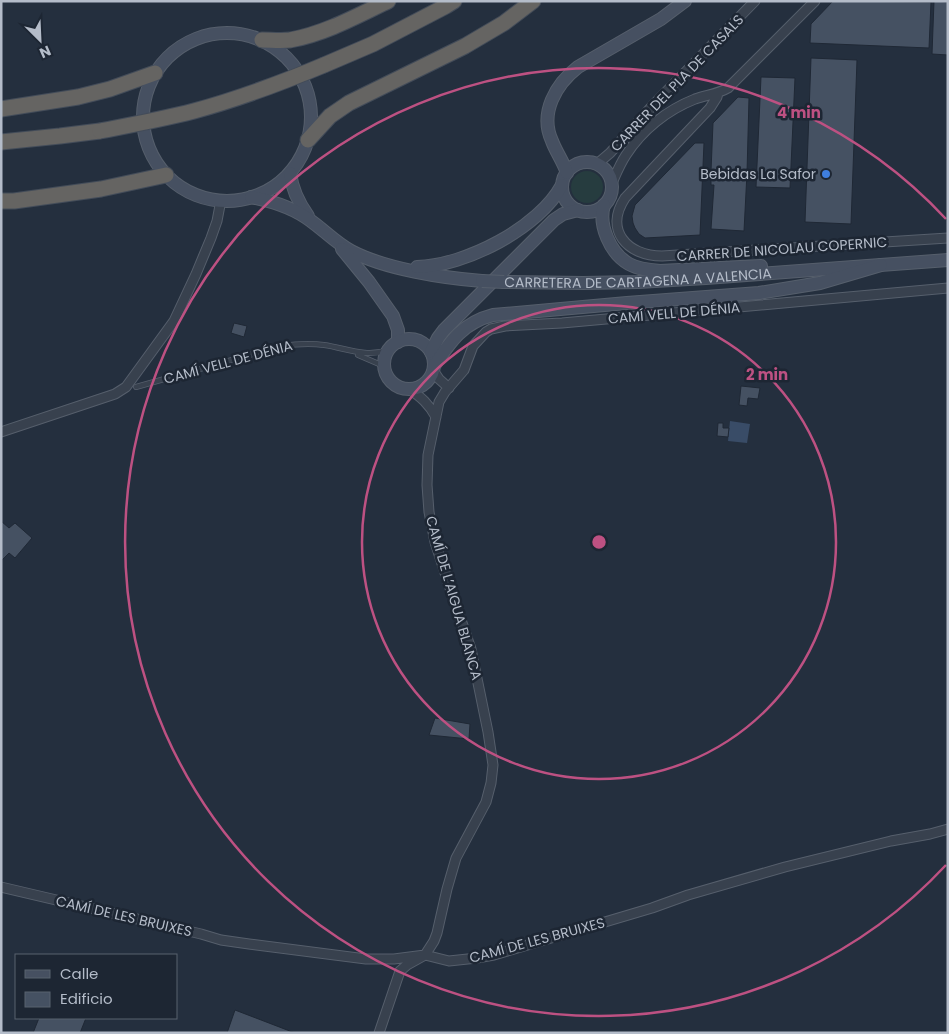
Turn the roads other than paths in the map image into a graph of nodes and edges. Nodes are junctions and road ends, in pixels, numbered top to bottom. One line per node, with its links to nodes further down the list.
1 (388, 1): 7 (highway)
2 (454, 1): 12 (highway, bridge)
3 (533, 1): 11 (highway)
4 (685, 1): 13 (main road)
5 (755, 1): 15 (street, CARRER DEL PLA DE CASALS)
6 (816, 1): 9 (street, CARRER DEL PLA DE CASALS)
7 (262, 40): 8 (main road); 11 (main road)
8 (155, 73): 10 (highway); 17 (main road)
9 (718, 93): 18 (street, CARRER DEL PLA DE CASALS); 29 (street, CARRER DEL PLA DE CASALS)
10 (1, 109)
11 (308, 140): 16 (main road)
12 (1, 142)
13 (557, 151): 14 (main road); 19 (main road)
14 (581, 163): 15 (main road); 19 (main road)
15 (597, 164): 18 (main road)
16 (290, 172): 20 (main road); 25 (main road, CARRETERA DE CARTAGENA A VALENCIA)
17 (166, 175): 21 (main road); 22 (highway)
18 (612, 183): 23 (main road)
19 (564, 184): 24 (main road); 26 (main road); 32 (main road)
20 (250, 197): 21 (main road); 25 (main road, CARRETERA DE CARTAGENA A VALENCIA)
21 (221, 200): 47 (street, CAMÍ VELL DE DÉNIA)
22 (1, 202)
23 (604, 205): 24 (main road); 31 (main road)
24 (578, 210): 26 (main road)
25 (311, 220): 27 (main road, CARRETERA DE CARTAGENA A VALENCIA)
26 (554, 220): 34 (main road)
27 (326, 233): 32 (main road, CARRETERA DE CARTAGENA A VALENCIA); 36 (main road)
28 (948, 238): 29 (street, CARRER DE NICOLAU COPERNIC)
29 (622, 239)
30 (948, 260): 31 (main road, CARRETERA DE CARTAGENA A VALENCIA)
31 (880, 265): 32 (main road, CARRETERA DE CARTAGENA A VALENCIA, bridge); 39 (main road)
32 (401, 268)
33 (948, 288): 42 (street, CAMÍ VELL DE DÉNIA)
34 (444, 330): 35 (main road); 38 (main road)
35 (420, 342): 36 (main road); 38 (main road)
36 (393, 346): 37 (lane, CAMÍ VELL DE DÉNIA); 40 (main road)
37 (350, 351): 40 (lane, CAMÍ VELL DE DÉNIA); 41 (lane, CAMÍ VELL DE DÉNIA)
38 (431, 352): 39 (main road)
39 (434, 368): 42 (street); 43 (main road)
40 (384, 369): 43 (main road)
41 (136, 387)
42 (449, 388): 45 (street, CAMÍ VELL DE DÉNIA)
43 (409, 389): 44 (street)
44 (422, 398): 45 (street); 46 (street)
45 (439, 402): 46 (street, CAMÍ DE L’AIGUA BLANCA)
46 (436, 417): 50 (street, CAMÍ DE L’AIGUA BLANCA)
47 (1, 432)
48 (948, 829): 50 (street, CAMÍ DE LES BRUIXES)
49 (1, 888): 50 (street, CAMÍ DE LES BRUIXES)
50 (426, 955): 51 (street)
51 (379, 1033)

